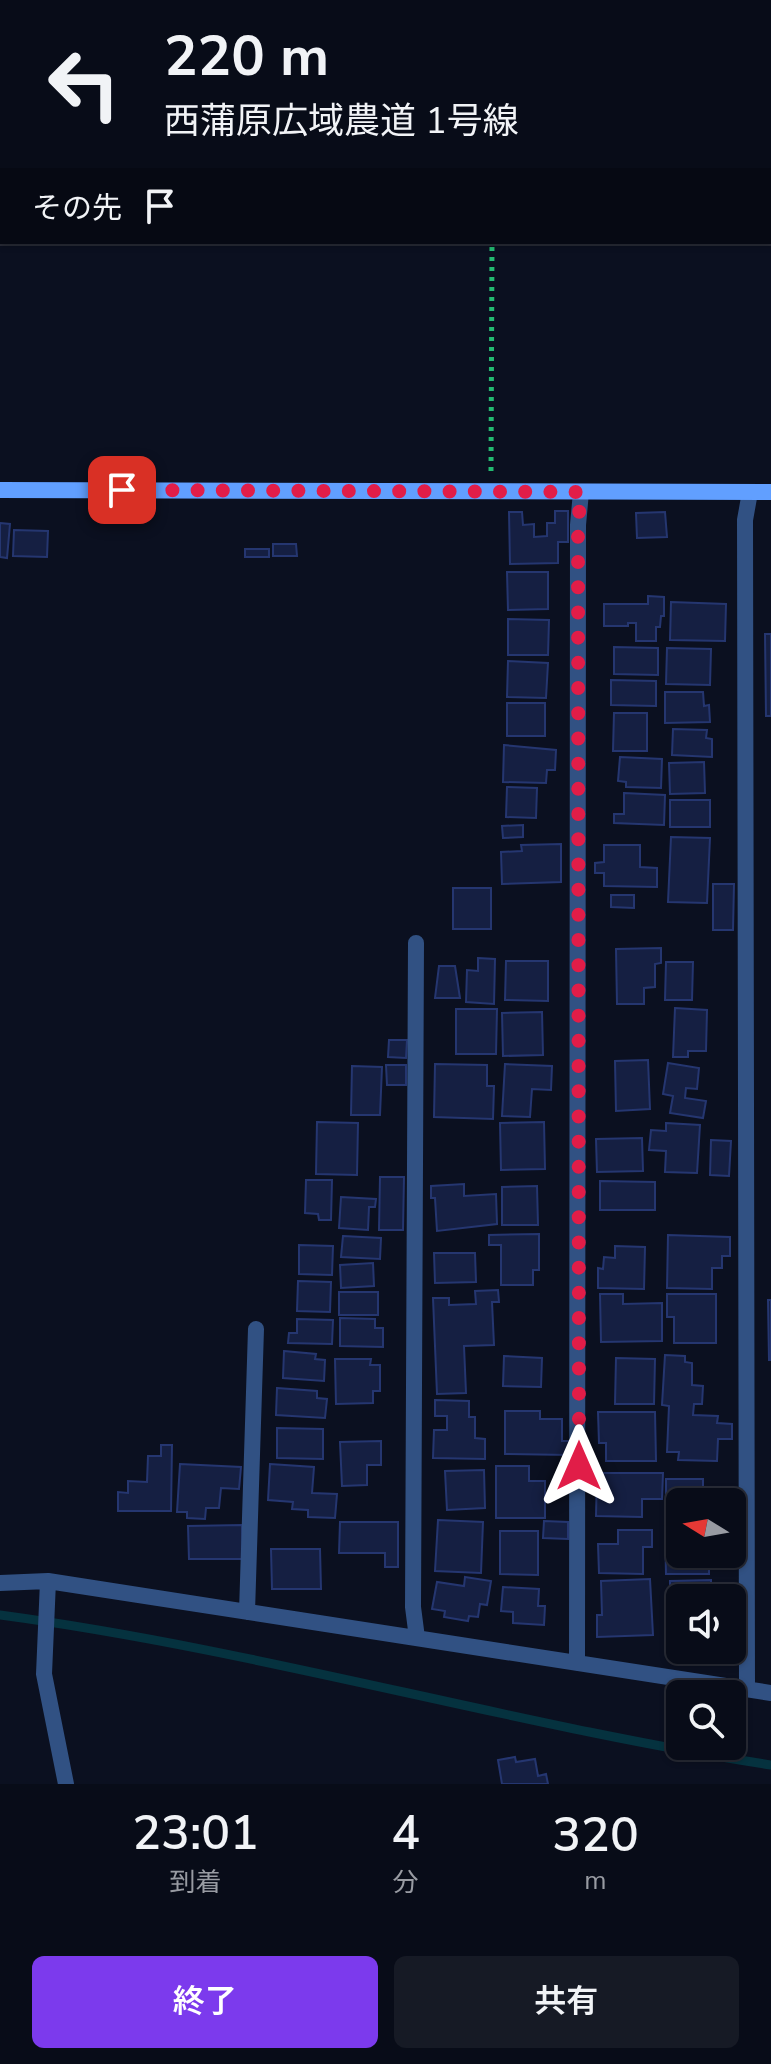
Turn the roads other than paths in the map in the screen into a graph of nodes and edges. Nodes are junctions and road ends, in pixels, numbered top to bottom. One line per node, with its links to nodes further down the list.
1 (0, 490): 2 (street)
2 (581, 492): 3 (street); 11 (street)
3 (750, 492): 4 (street); 12 (street)
4 (771, 492)
5 (416, 943): 10 (street)
6 (256, 1329): 9 (street)
7 (0, 1583): 8 (street)
8 (48, 1587): 9 (street); 14 (street)
9 (247, 1612): 10 (street)
10 (417, 1638): 11 (street)
11 (577, 1663): 12 (street)
12 (747, 1689): 13 (street)
13 (771, 1693)
14 (66, 1784)

